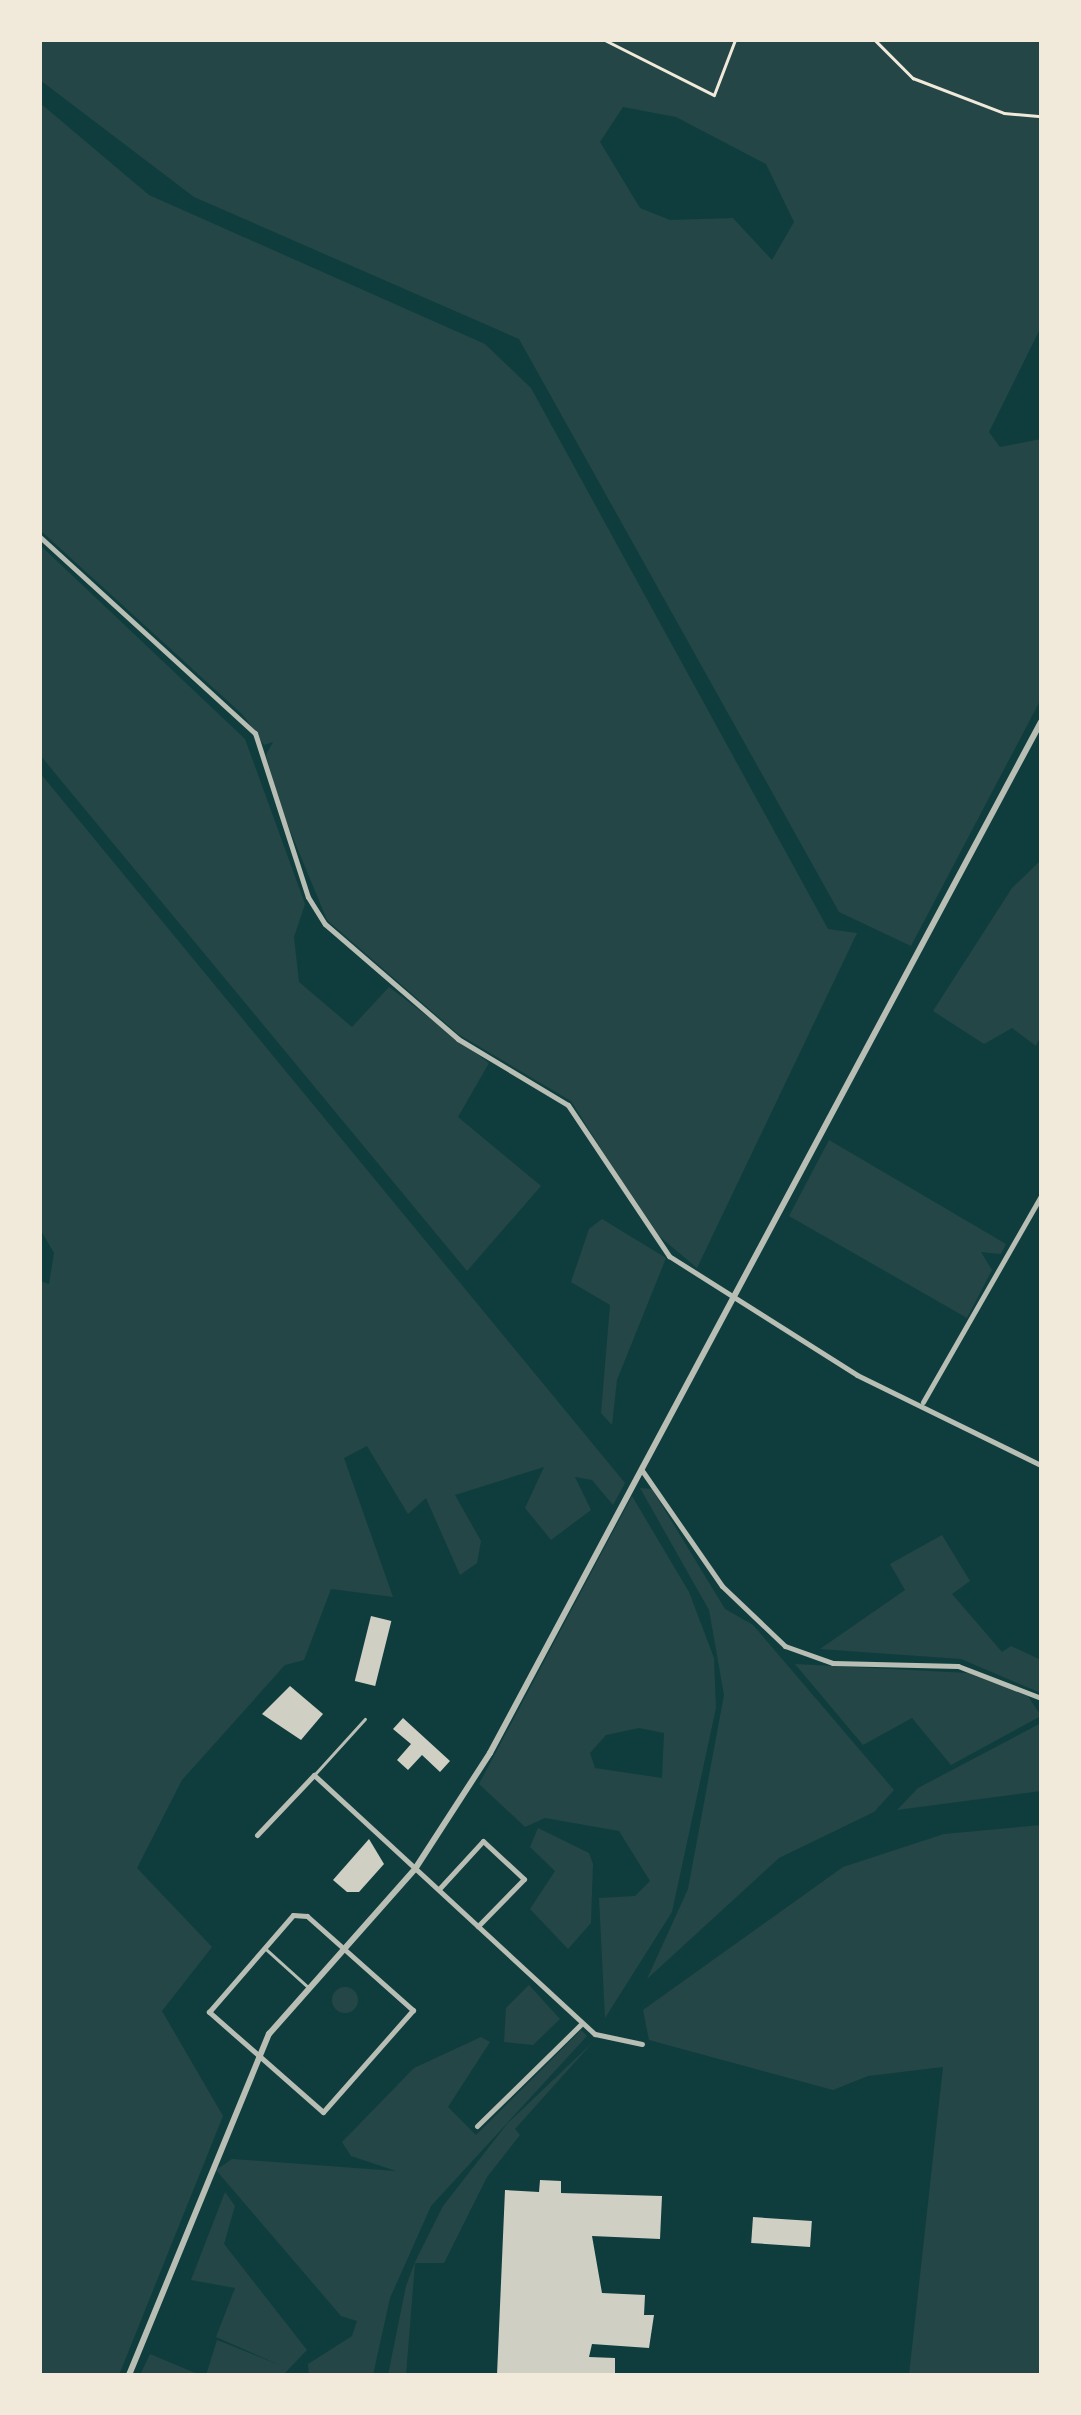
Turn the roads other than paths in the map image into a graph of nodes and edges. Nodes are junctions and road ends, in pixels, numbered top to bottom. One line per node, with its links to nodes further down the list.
1 (40, 537): 4 (street)
2 (1041, 722): 4 (street)
3 (1041, 1196): 5 (street)
4 (732, 1300): 5 (street); 7 (street)
5 (923, 1402): 6 (street)
6 (1041, 1464)
7 (641, 1470): 8 (street); 12 (street)
8 (1041, 1698)
9 (365, 1719): 10 (lane)
10 (314, 1775): 11 (street); 12 (street)
11 (257, 1836)
12 (415, 1869): 13 (street); 16 (street)
13 (438, 1890): 14 (street); 14 (street)
14 (478, 1926): 18 (street)
15 (265, 1948): 16 (street); 17 (lane); 20 (street)
16 (343, 1950): 17 (street); 20 (street)
17 (309, 1988): 20 (street)
18 (582, 2023): 19 (street); 21 (street)
19 (642, 2044)
20 (258, 2054): 22 (street)
21 (477, 2126)
22 (129, 2375)

